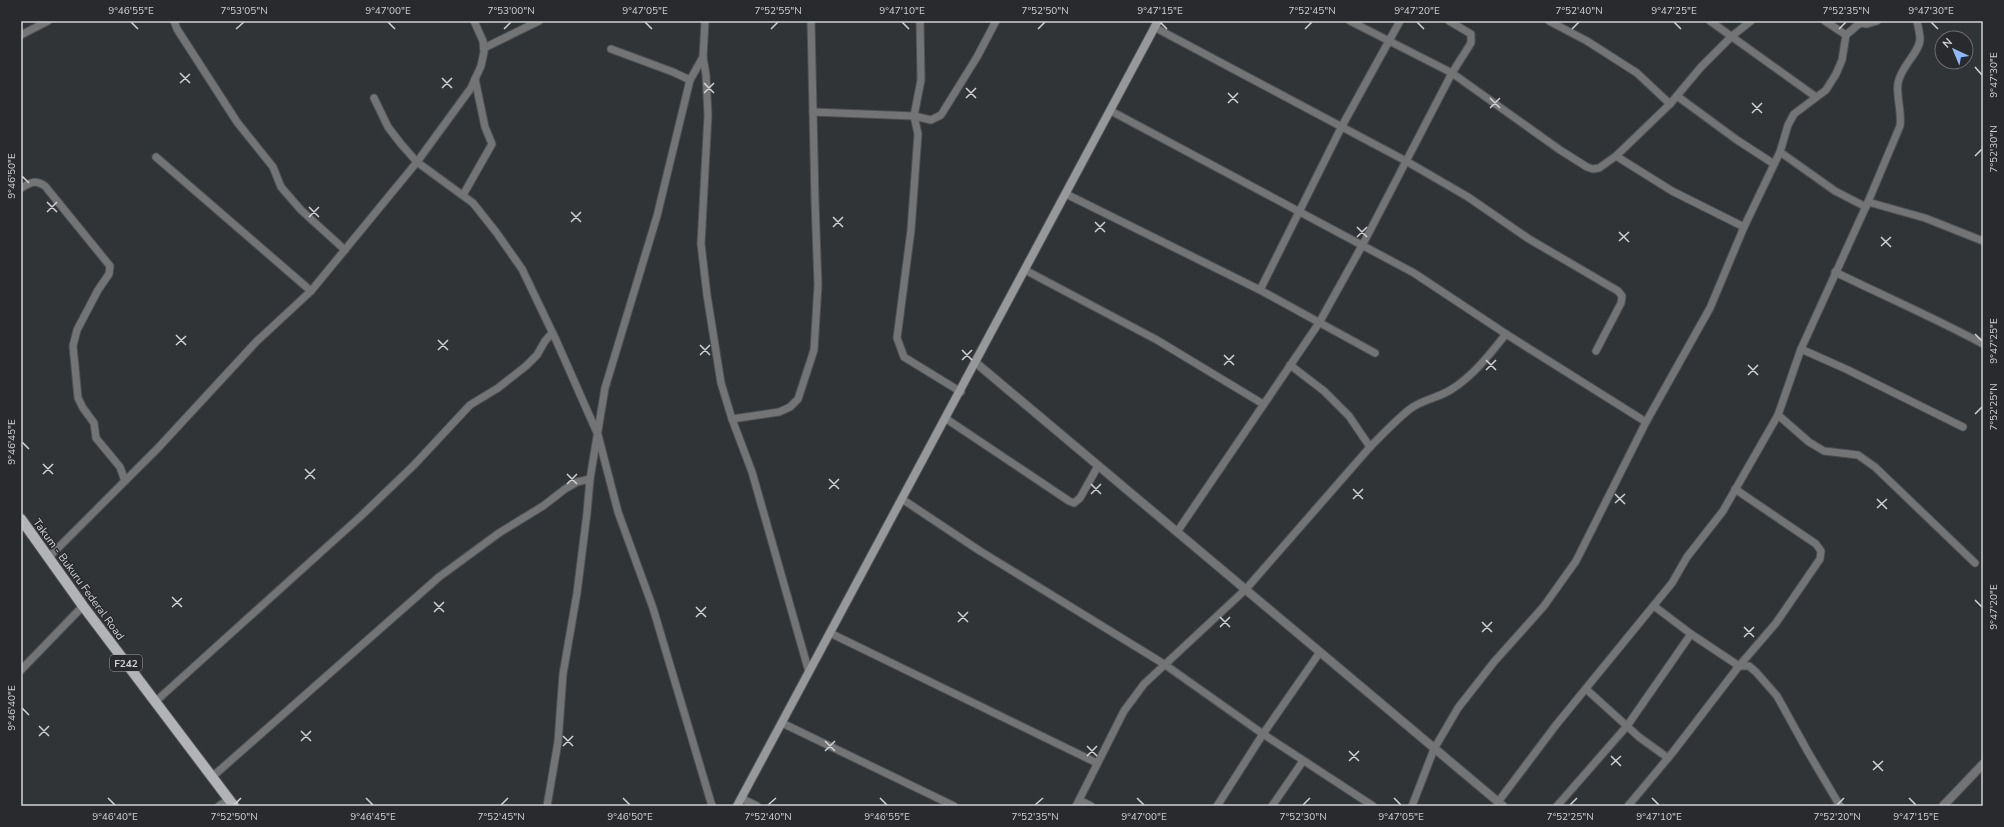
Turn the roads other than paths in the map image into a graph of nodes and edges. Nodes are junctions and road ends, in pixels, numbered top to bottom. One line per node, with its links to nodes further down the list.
1 (48, 21): 19 (street)
2 (174, 21): 51 (street)
3 (474, 21): 23 (street)
4 (539, 21): 23 (street)
5 (705, 21): 25 (street)
6 (811, 21): 34 (street)
7 (920, 21): 35 (street)
8 (996, 21): 35 (street)
9 (1350, 21): 22 (street)
10 (1400, 21): 22 (street)
11 (1449, 21): 26 (street)
12 (1549, 21): 32 (street)
13 (1710, 21): 21 (street)
14 (1751, 21): 21 (street)
15 (1825, 21): 20 (street)
16 (1876, 21): 20 (street)
17 (1917, 21): 46 (street)
18 (1156, 24): 33 (main road); 36 (street)
19 (21, 35)
20 (1846, 35): 30 (street)
21 (1732, 36): 29 (street); 30 (street)
22 (1389, 41): 26 (street); 36 (street)
23 (484, 48): 27 (street)
24 (611, 49): 28 (street)
25 (703, 57): 28 (street); 69 (street)
26 (1452, 73): 38 (street); 40 (street)
27 (476, 79): 41 (street); 45 (street)
28 (690, 80): 72 (street)
29 (1677, 96): 32 (street); 42 (street)
30 (1816, 97): 37 (street)
31 (374, 98): 41 (street)
32 (1670, 104): 38 (street)
33 (1110, 111): 44 (main road); 47 (street)
34 (813, 112): 35 (street); 69 (street)
35 (914, 116): 65 (street)
36 (1342, 126): 40 (street); 47 (street)
37 (1780, 152): 42 (street); 46 (street)
38 (1616, 156): 48 (street)
39 (156, 157): 55 (street)
40 (1406, 161): 50 (street); 61 (street)
41 (417, 162): 45 (street); 51 (street)
42 (1774, 164): 48 (street)
43 (21, 188): 76 (street)
44 (1066, 194): 52 (main road); 54 (street)
45 (463, 195): 57 (street)
46 (1867, 204): 49 (street); 53 (street)
47 (1299, 212): 50 (street); 54 (street)
48 (1744, 227): 70 (street)
49 (1983, 241)
50 (1363, 244): 56 (street); 58 (street)
51 (345, 250): 55 (street)
52 (1025, 270): 63 (main road); 66 (street)
53 (1835, 272): 59 (street); 60 (street)
54 (1260, 290): 56 (street)
55 (310, 291): 76 (street)
56 (1319, 323): 62 (street); 64 (street)
57 (552, 333): 72 (street); 94 (street)
58 (1506, 334): 70 (street); 73 (street)
59 (1983, 344)
60 (1801, 349): 67 (street); 71 (street)
61 (1596, 351)
62 (1375, 353)
63 (976, 362): 65 (main road); 74 (street)
64 (1290, 365): 66 (street); 73 (street)
65 (960, 392): 68 (main road)
66 (1263, 404): 80 (street)
67 (1778, 416): 77 (street); 82 (street)
68 (945, 418): 74 (street); 78 (main road)
69 (732, 419): 92 (street)
70 (1646, 422): 98 (street)
71 (1963, 427)
72 (598, 435): 75 (street); 111 (street)
73 (1370, 447): 83 (street)
74 (1098, 466): 80 (street)
75 (590, 479): 103 (street); 110 (street)
76 (125, 481): 81 (street)
77 (1735, 490): 85 (street); 90 (street)
78 (902, 499): 86 (main road); 89 (street)
79 (21, 519): 81 (main road, Takum - Bukuru Federal Road / F242)
80 (1177, 532): 83 (street)
81 (49, 557): 84 (main road, Takum - Bukuru Federal Road / F242)
82 (1975, 563)
83 (1246, 589): 88 (street); 89 (street)
84 (83, 606): 91 (street); 94 (main road, Takum - Bukuru Federal Road / F242)
85 (1654, 606): 87 (street); 93 (street)
86 (830, 633): 92 (main road); 101 (street)
87 (1691, 634): 90 (street); 96 (street)
88 (1320, 652): 97 (street); 98 (street)
89 (1164, 664): 97 (street); 101 (street)
90 (1739, 666): 99 (street); 121 (street)
91 (21, 670)
92 (809, 672): 95 (main road)
93 (1586, 689): 96 (street); 107 (street)
94 (155, 702): 103 (main road, Takum - Bukuru Federal Road / F242)
95 (782, 723): 104 (main road); 114 (street)
96 (1627, 726): 99 (street); 119 (street)
97 (1263, 734): 100 (street); 108 (street)
98 (1434, 749): 107 (street); 118 (street)
99 (1668, 758): 120 (street)
100 (1303, 761): 116 (street); 117 (street)
101 (1097, 763): 106 (street)
102 (1983, 764): 122 (street)
103 (212, 776): 105 (main road, Takum - Bukuru Federal Road / F242)
104 (741, 798): 112 (main road); 113 (street)
105 (231, 802): 109 (street)
106 (1078, 803): 115 (street)
107 (1500, 804)
108 (1221, 805)
109 (219, 806)
110 (547, 806)
111 (712, 806)
112 (737, 806)
113 (757, 806)
114 (954, 806)
115 (1091, 806)
116 (1272, 806)
117 (1373, 806)
118 (1412, 806)
119 (1557, 806)
120 (1628, 806)
121 (1840, 806)
122 (1943, 806)

